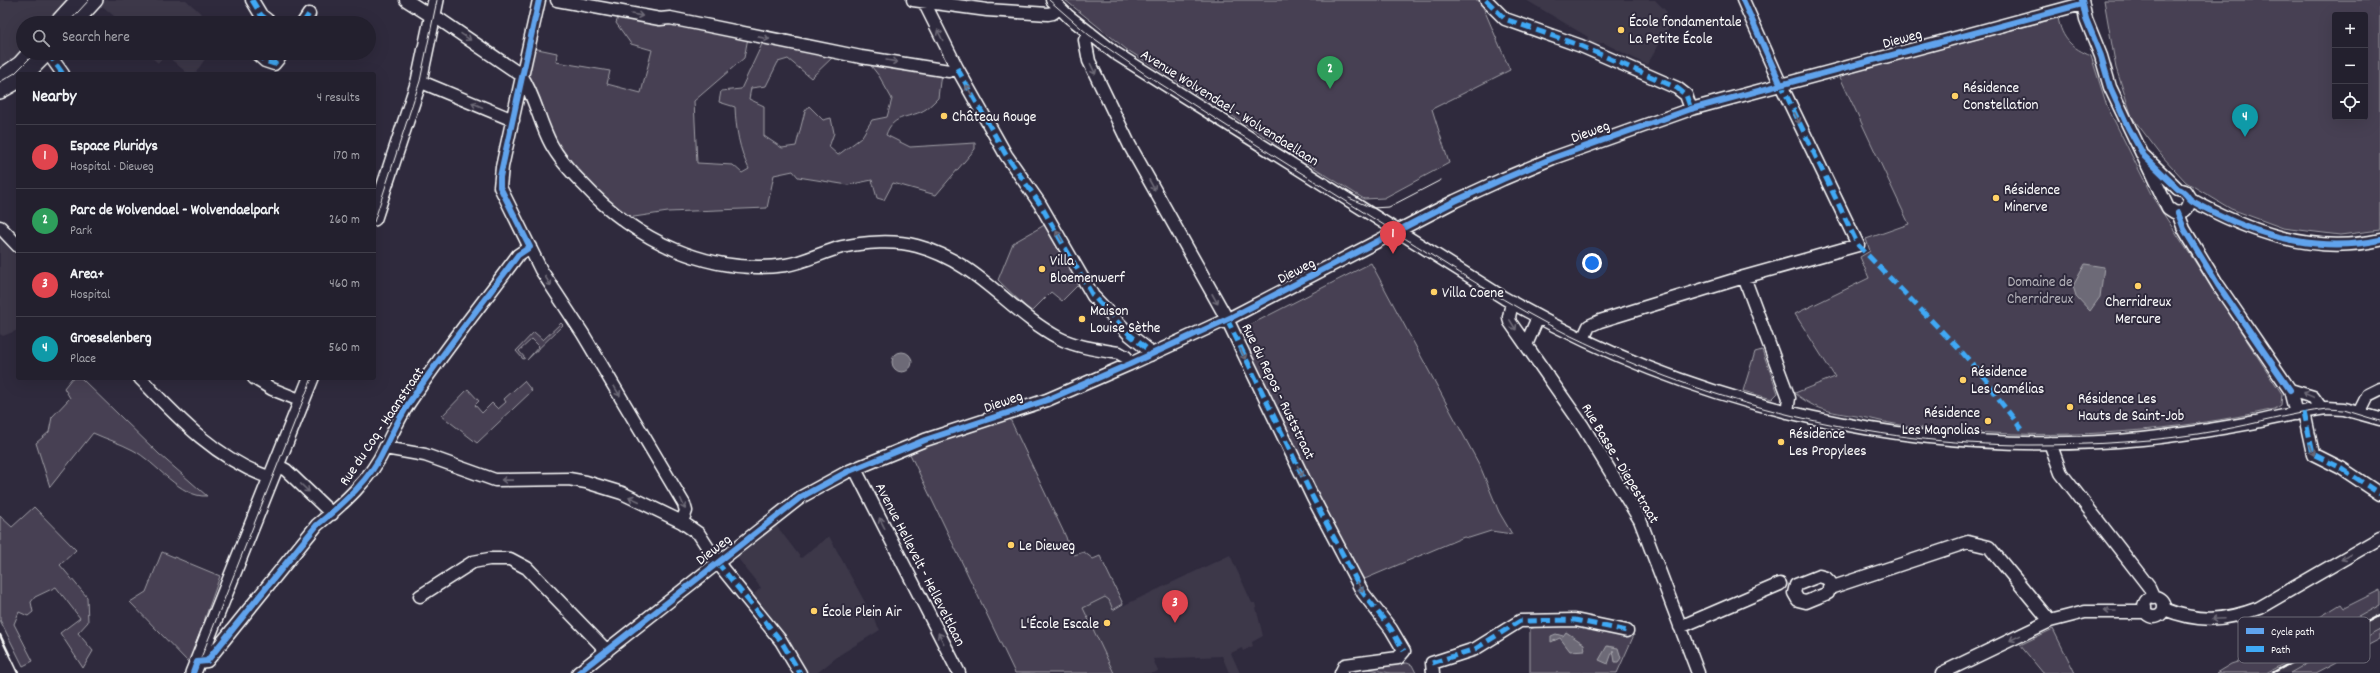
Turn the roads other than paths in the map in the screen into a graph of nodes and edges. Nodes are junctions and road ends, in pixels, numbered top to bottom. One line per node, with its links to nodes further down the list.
1 (78, 0): 13 (main road)
2 (95, 0): 14 (main road)
3 (252, 0): 15 (street)
4 (406, 0): 16 (street)
5 (436, 0): 16 (main road)
6 (539, 0): 26 (street)
7 (557, 0): 23 (street, one-way to 23)
8 (920, 0): 12 (street); 23 (street, one-way to 8)
9 (1486, 0): 32 (street)
10 (1743, 0): 30 (street)
11 (2082, 2): 30 (street, Dieweg); 34 (street)
12 (1054, 3): 17 (street, Avenue Wolvendael - Wolvendaellaan)
13 (63, 16)
14 (80, 16)
15 (262, 16)
16 (433, 17): 26 (street, one-way to 26); 28 (main road)
17 (1090, 33): 41 (street, Avenue Wolvendael - Wolvendaellaan); 48 (street, Rue du Repos - Ruststraat, one-way to 48)
18 (24, 60): 27 (main road)
19 (40, 60): 24 (main road)
20 (52, 60): 25 (street)
21 (264, 60): 22 (street)
22 (277, 60)
23 (957, 68): 51 (street, one-way to 23)
24 (28, 72)
25 (61, 72)
26 (521, 75): 33 (street); 52 (street)
27 (0, 78)
28 (419, 81): 33 (street, one-way to 28); 38 (main road)
29 (16, 82): 31 (main road)
30 (1780, 83): 32 (street, Dieweg); 45 (street, one-way to 45)
31 (0, 91)
32 (1691, 109): 41 (street, Dieweg)
33 (513, 120): 44 (street)
34 (2144, 156): 35 (street); 37 (street)
35 (2178, 189): 36 (street); 37 (street)
36 (2190, 199): 39 (street); 42 (street)
37 (2166, 201): 39 (street)
38 (376, 212)
39 (2178, 213): 57 (street)
40 (0, 227): 43 (street)
41 (1398, 231): 46 (street, Avenue Wolvendael - Wolvendaellaan); 48 (street, Dieweg)
42 (2380, 240)
43 (16, 244)
44 (530, 247): 66 (street, Rue du Coq - Haanstraat); 72 (street, one-way to 72)
45 (1744, 276): 49 (street); 60 (street)
46 (1512, 302): 47 (street, Avenue Wolvendael - Wolvendaellaan); 50 (street, Rue Basse - Diepestraat, one-way to 50)
47 (1538, 316): 49 (street, Avenue Wolvendael - Wolvendaellaan); 50 (street)
48 (1226, 319): 51 (street, Dieweg); 90 (street, Rue du Repos - Ruststraat, one-way to 90)
49 (1583, 339): 60 (street, Avenue Wolvendael - Wolvendaellaan)
50 (1526, 345): 82 (street, Rue Basse - Diepestraat)
51 (1150, 355): 52 (street, Dieweg)
52 (1130, 364): 68 (street, Dieweg)
53 (142, 380): 69 (street)
54 (257, 380): 58 (street)
55 (309, 380): 58 (main road)
56 (2380, 389): 62 (street)
57 (2290, 390): 59 (street, one-way to 57); 61 (street)
58 (302, 401): 69 (main road)
59 (2321, 408): 61 (street, Avenue Wolvendael - Wolvendaellaan); 62 (street, Avenue Wolvendael - Wolvendaellaan)
60 (1787, 412): 64 (street, Avenue Wolvendael - Wolvendaellaan)
61 (2300, 413): 65 (street, Avenue Wolvendael - Wolvendaellaan); 70 (street, one-way to 70)
62 (2360, 413): 63 (street, Avenue Wolvendael - Wolvendaellaan)
63 (2380, 419)
64 (2050, 443): 65 (street, Avenue Wolvendael - Wolvendaellaan); 67 (street)
65 (2064, 443): 67 (street)
66 (385, 448): 71 (street, Rue du Coq - Haanstraat); 72 (street, one-way to 66)
67 (2058, 465): 78 (street)
68 (855, 469): 74 (street, Dieweg); 89 (street, Avenue Hellevelt - Helleveltlaan, one-way to 68)
69 (274, 472): 71 (street, one-way to 71); 85 (main road)
70 (2376, 491)
71 (332, 514): 85 (street, Rue du Coq - Haanstraat)
72 (682, 522): 74 (street)
73 (2380, 538): 80 (street, one-way to 80)
74 (717, 562): 84 (street, Dieweg); 88 (street)
75 (1780, 584): 82 (street)
76 (1830, 588): 81 (street)
77 (420, 596): 84 (street)
78 (2154, 598): 79 (street); 80 (street)
79 (2144, 607): 80 (street); 81 (street, one-way to 81)
80 (2164, 609)
81 (2050, 621): 92 (street, one-way to 92)
82 (1680, 628): 91 (street, Rue Basse - Diepestraat)
83 (1627, 631): 86 (street)
84 (607, 651): 87 (street, Dieweg)
85 (195, 667)
86 (1433, 668)
87 (578, 673)
88 (800, 673)
89 (959, 673)
90 (1341, 673)
91 (1698, 673)
92 (1942, 673)

